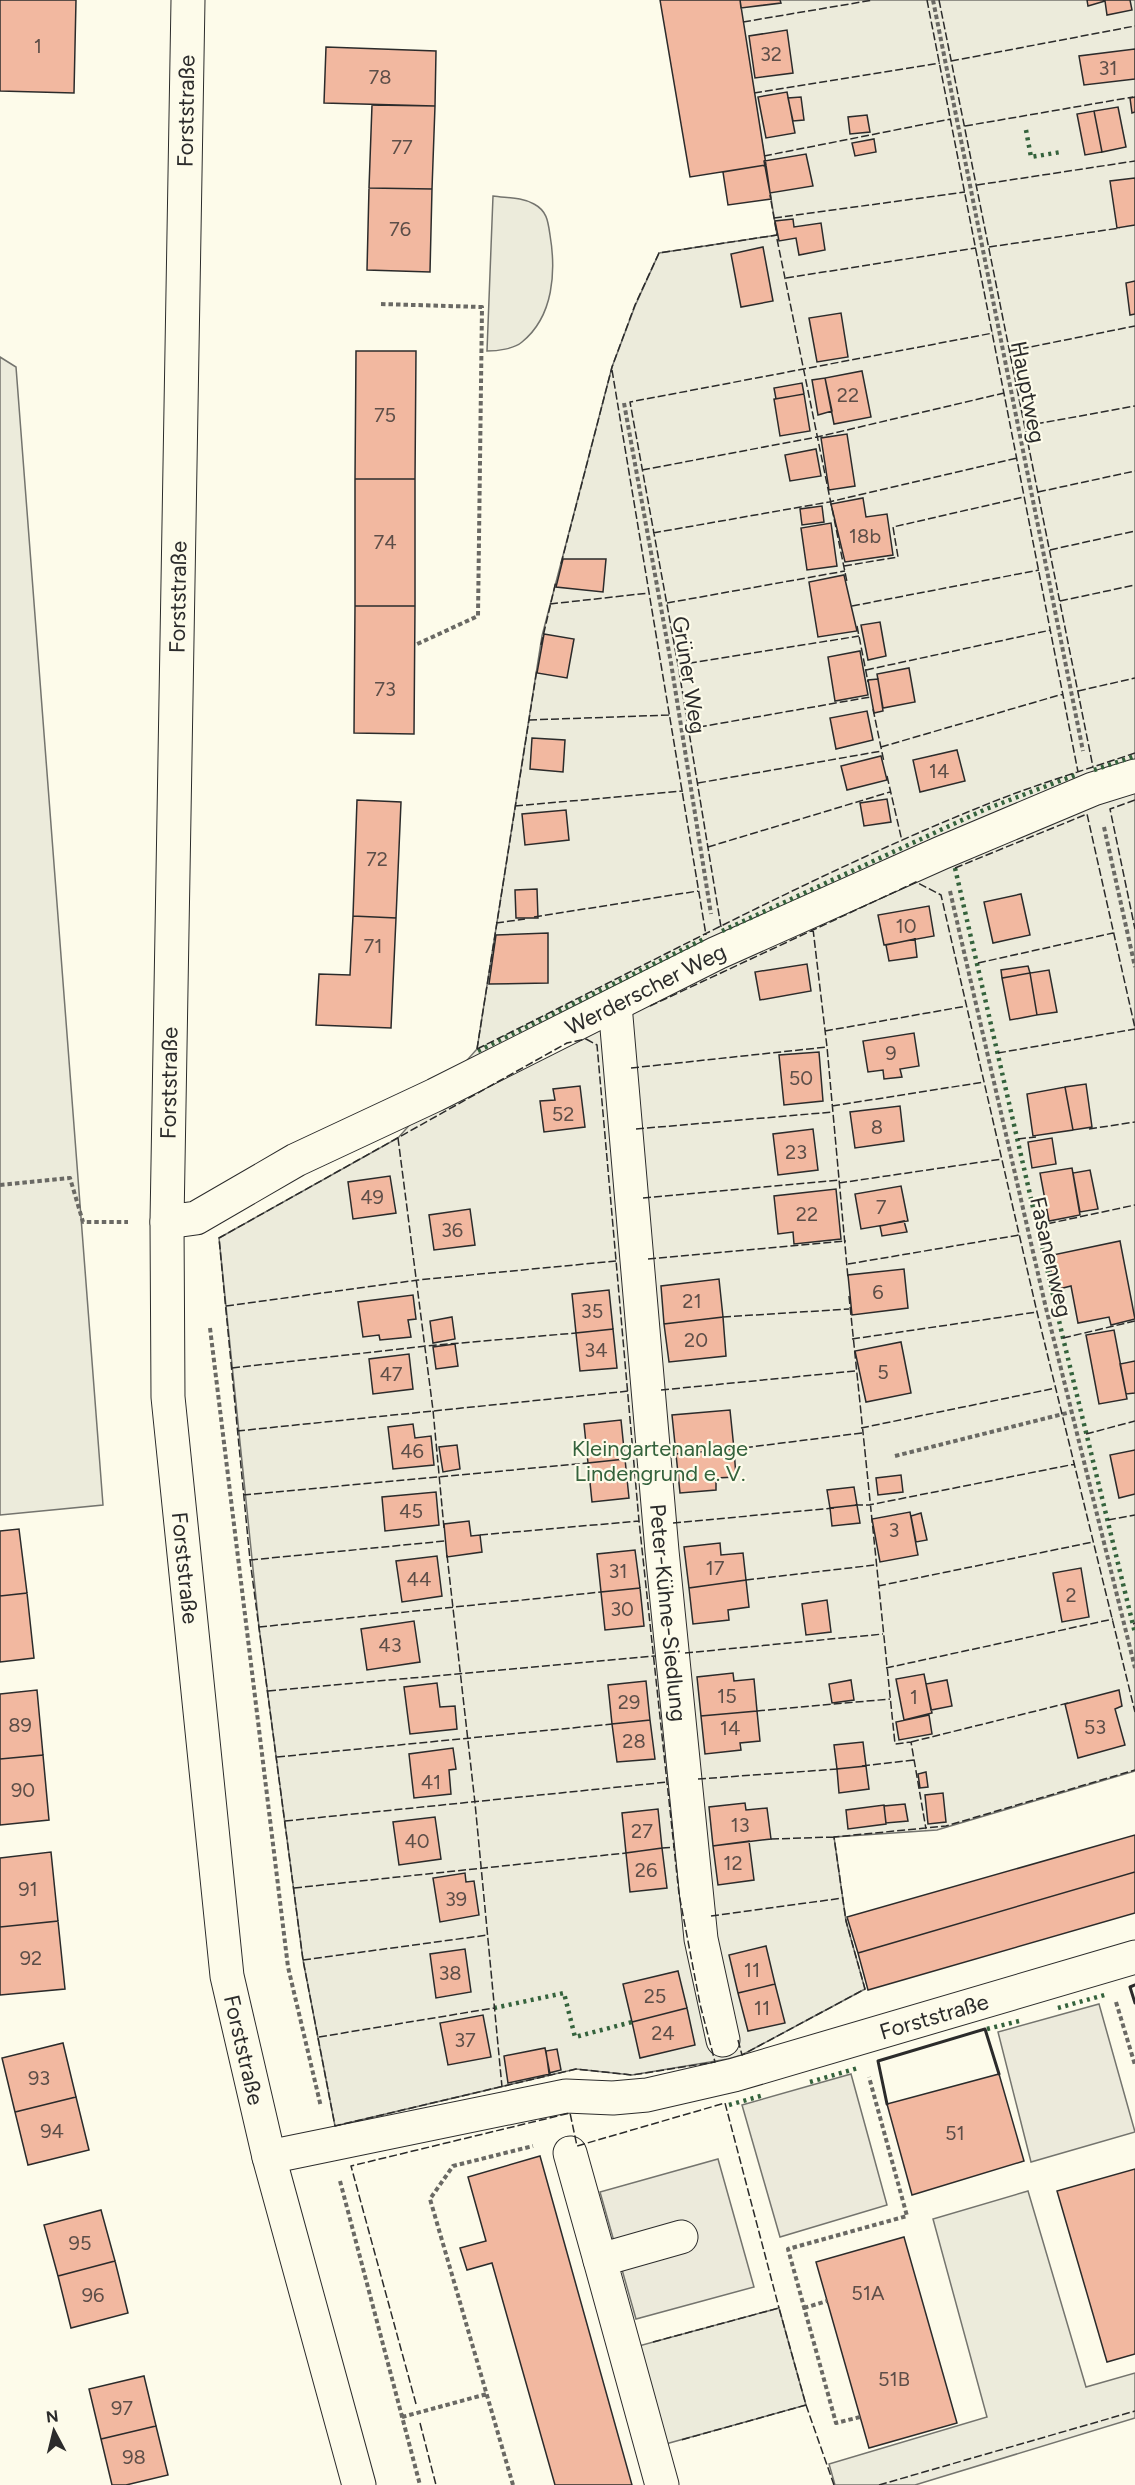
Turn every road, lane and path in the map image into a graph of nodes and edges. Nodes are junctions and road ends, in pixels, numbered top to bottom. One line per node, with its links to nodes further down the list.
1 (188, 0): 13 (street, Forststraße)
2 (933, 0): 7 (path, Hauptweg)
3 (381, 304): 5 (path)
4 (624, 403): 9 (path, Grüner Weg)
5 (415, 645)
6 (1135, 776): 7 (street, Werderscher Weg)
7 (1093, 789): 8 (street, Werderscher Weg); 10 (path, Hauptweg)
8 (941, 853): 9 (street, Werderscher Weg); 15 (path, Fasanenweg)
9 (717, 953): 11 (street, Werderscher Weg)
10 (1135, 967)
11 (615, 1005): 13 (street, Werderscher Weg); 20 (street, Peter-Kühne-Siedlung)
12 (0, 1185): 13 (path)
13 (167, 1222): 24 (street, Forststraße)
14 (209, 1325): 22 (path)
15 (1071, 1412): 16 (path); 17 (path, Fasanenweg)
16 (895, 1456)
17 (1135, 1668)
18 (1120, 1961): 19 (street, Forststraße); 21 (path)
19 (859, 2039): 20 (street, Forststraße); 28 (path)
20 (728, 2058): 22 (street, Forststraße)
21 (1135, 2065)
22 (330, 2145): 24 (street, Forststraße); 30 (path)
23 (570, 2153): 26 (street); 29 (path)
24 (269, 2157): 32 (street, Forststraße)
25 (681, 2237): 26 (street)
26 (600, 2260): 35 (street)
27 (827, 2301): 28 (path)
28 (804, 2308): 31 (path)
29 (487, 2394): 30 (path); 34 (path)
30 (402, 2417): 33 (path)
31 (860, 2417)
32 (359, 2485)
33 (420, 2485)
34 (513, 2485)
35 (662, 2485)

